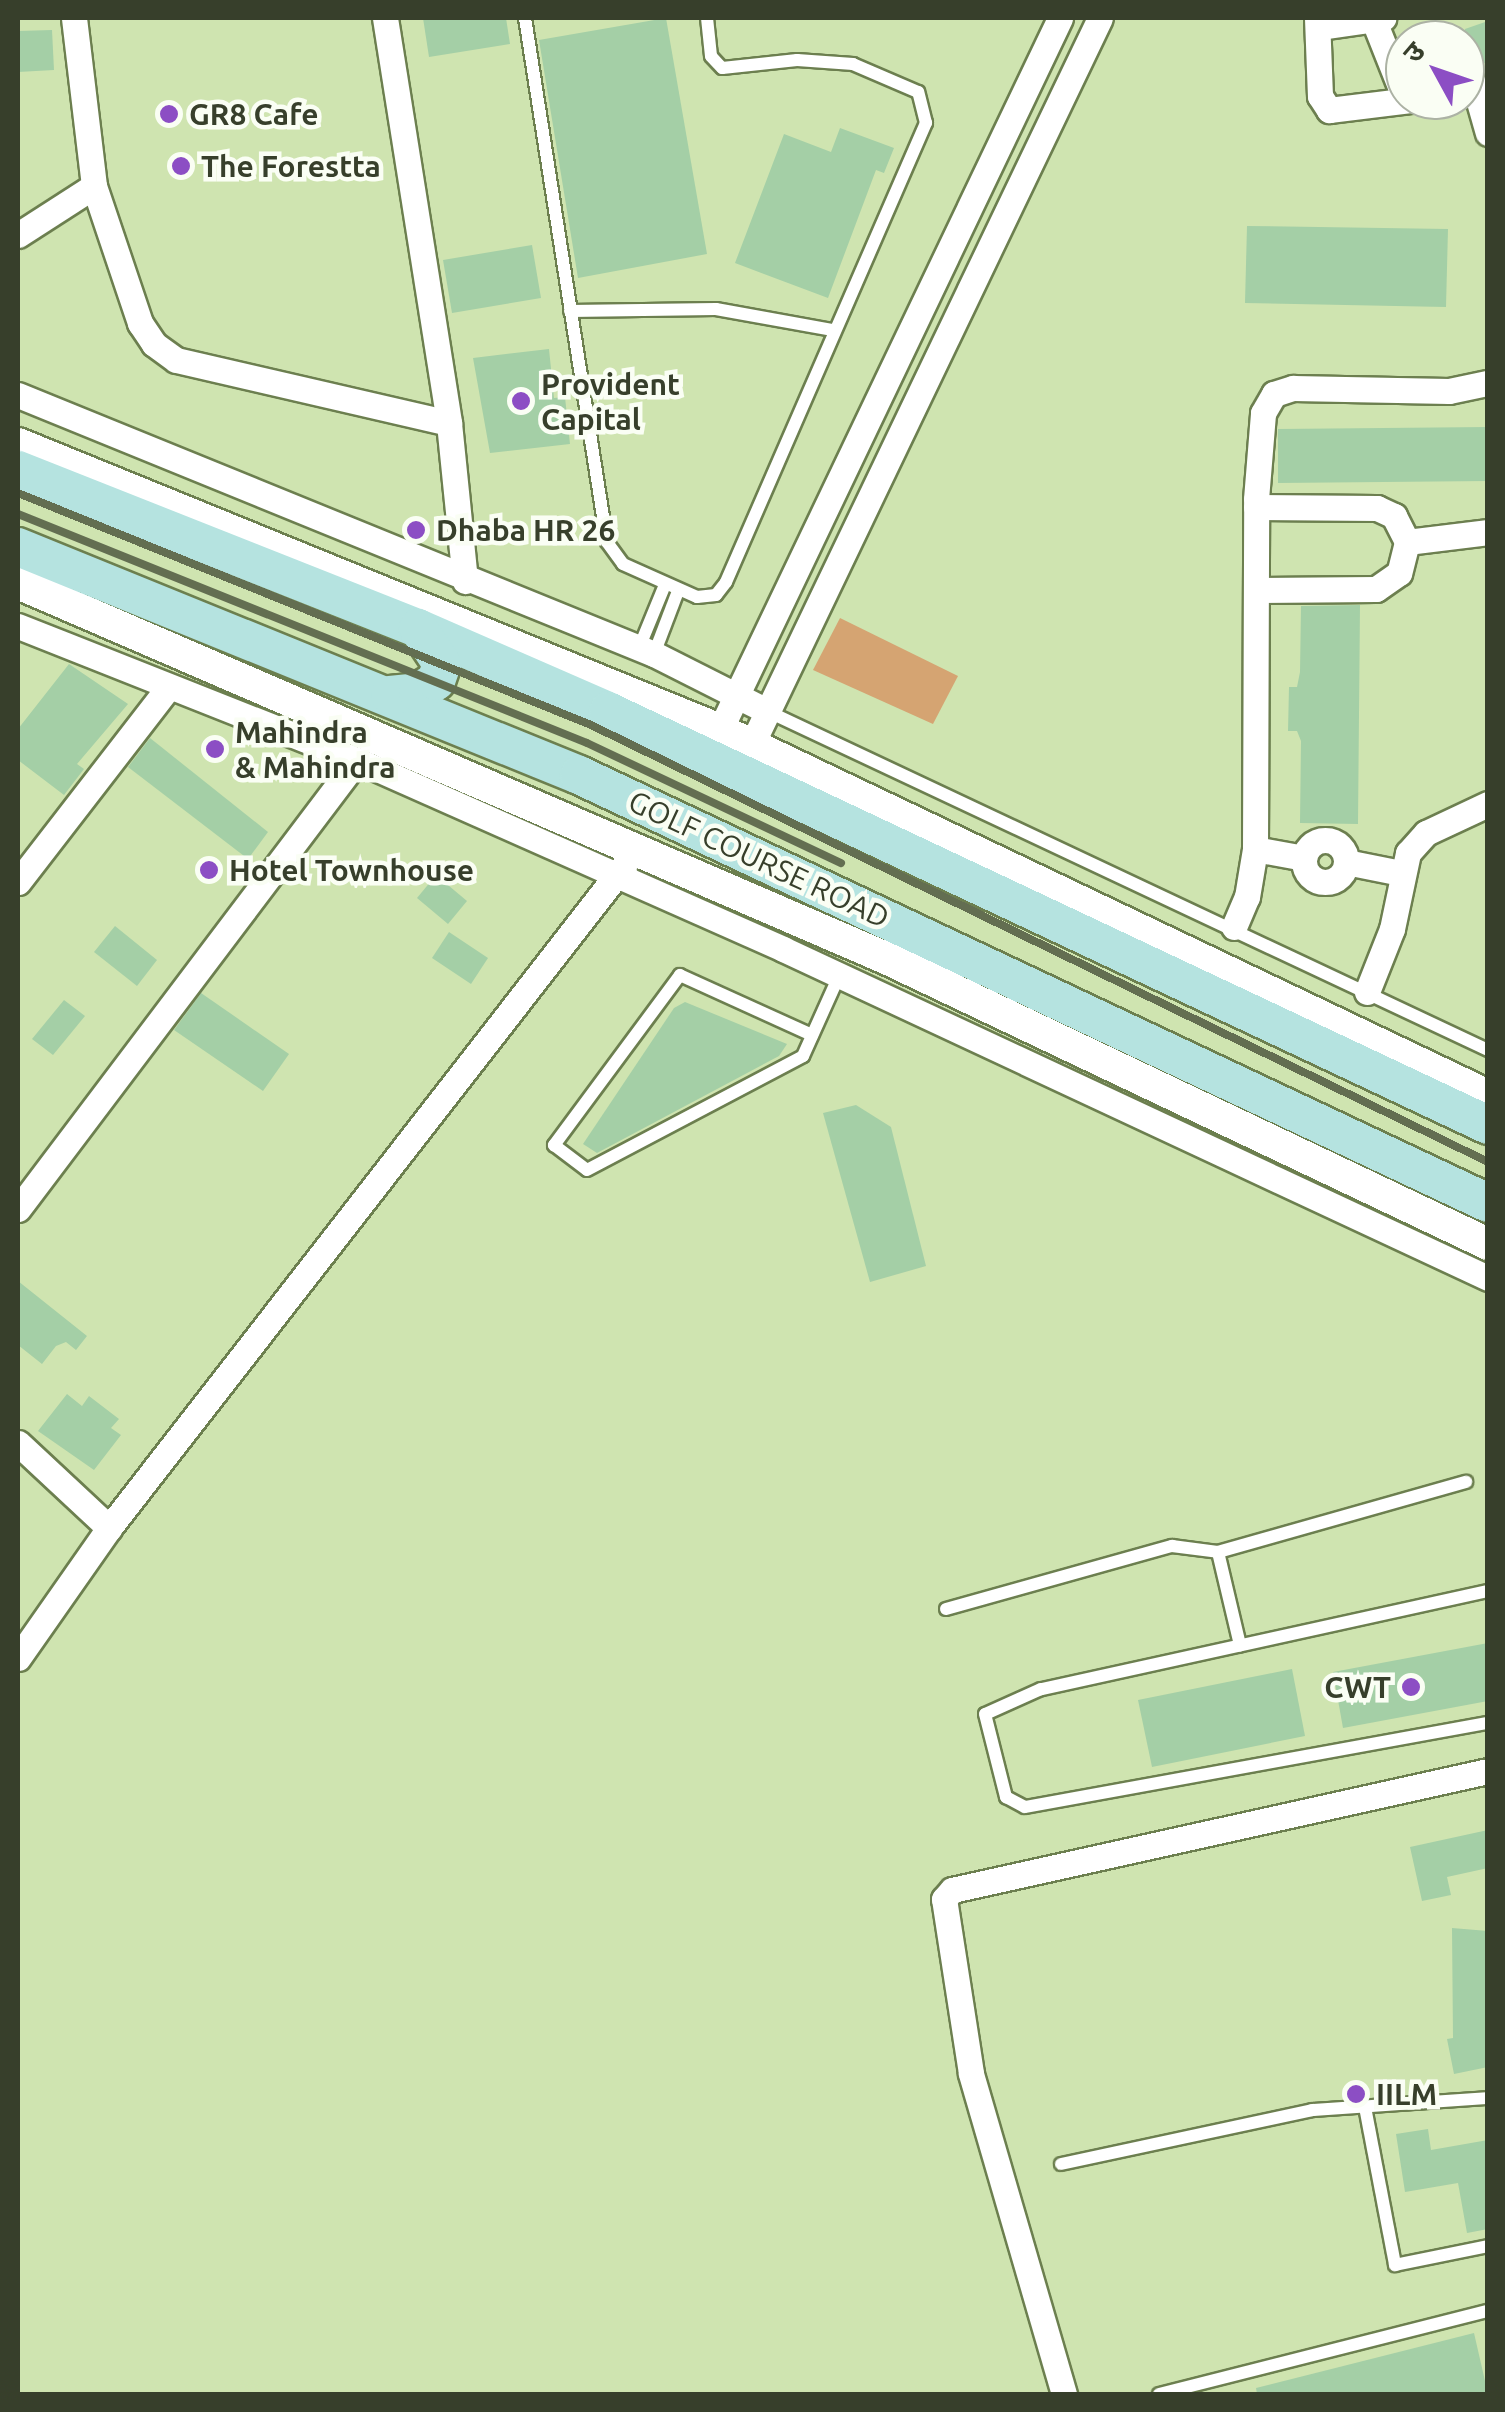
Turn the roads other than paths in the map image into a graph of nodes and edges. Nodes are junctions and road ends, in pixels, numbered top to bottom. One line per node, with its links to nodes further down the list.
1 (74, 18): 10 (street)
2 (385, 18): 20 (street)
3 (524, 18): 14 (lane)
4 (708, 18): 15 (lane)
5 (1060, 18): 12 (street)
6 (1100, 18): 13 (street)
7 (1379, 19): 8 (street)
8 (1318, 22): 9 (street)
9 (1385, 103)
10 (94, 186): 11 (street); 20 (street)
11 (18, 235)
12 (950, 256): 13 (street); 16 (street)
13 (983, 269): 18 (street)
14 (570, 311): 15 (lane); 29 (lane)
15 (833, 330): 29 (lane)
16 (896, 371): 18 (street); 35 (street)
17 (1488, 383): 23 (street)
18 (927, 386): 37 (street)
19 (18, 395): 27 (street)
20 (449, 423): 27 (street)
21 (18, 444): 38 (street)
22 (18, 470): 32 (main road)
23 (1256, 507): 25 (street); 30 (street)
24 (1488, 532): 25 (street)
25 (1407, 542): 30 (street)
26 (18, 547): 36 (main road, GOLF COURSE ROAD)
27 (465, 580): 33 (street)
28 (18, 583): 43 (street)
29 (671, 589): 33 (lane)
30 (1259, 590): 44 (street)
31 (18, 626): 34 (street)
32 (418, 628): 36 (main road); 42 (main road)
33 (651, 640): 35 (street)
34 (167, 690): 40 (street); 47 (street)
35 (734, 694): 37 (street); 38 (street)
36 (390, 695): 49 (main road, GOLF COURSE ROAD)
37 (766, 711): 39 (street); 48 (lane)
38 (720, 730): 39 (street)
39 (751, 746): 42 (street)
40 (357, 760): 46 (street); 57 (street)
41 (1488, 804): 45 (street)
42 (911, 835): 54 (street); 55 (main road)
43 (634, 848): 46 (street); 49 (street)
44 (1255, 849): 45 (street); 48 (street)
45 (1401, 873): 51 (street)
46 (617, 876): 50 (street); 63 (street)
47 (18, 882)
48 (1234, 927): 51 (lane)
49 (894, 942): 58 (main road, GOLF COURSE ROAD); 59 (street)
50 (839, 976): 52 (lane); 60 (street)
51 (1367, 992): 53 (lane)
52 (812, 1036): 52 (lane)
53 (1488, 1050)
54 (1488, 1096)
55 (1488, 1125)
56 (18, 1166): 57 (street)
57 (23, 1202)
58 (1488, 1203)
59 (1488, 1244)
60 (1488, 1278)
61 (18, 1444): 63 (street)
62 (1466, 1482): 64 (lane)
63 (109, 1528): 68 (street)
64 (1218, 1552): 66 (lane); 67 (lane)
65 (1488, 1591): 67 (lane)
66 (946, 1609)
67 (1240, 1645): 69 (lane)
68 (18, 1658)
69 (1488, 1723)
70 (1488, 1771): 76 (street)
71 (1488, 2098): 72 (lane)
72 (1364, 2107): 73 (lane); 74 (lane)
73 (1061, 2164)
74 (1488, 2246)
75 (1488, 2311): 77 (lane)
76 (1064, 2394)
77 (1159, 2394)

